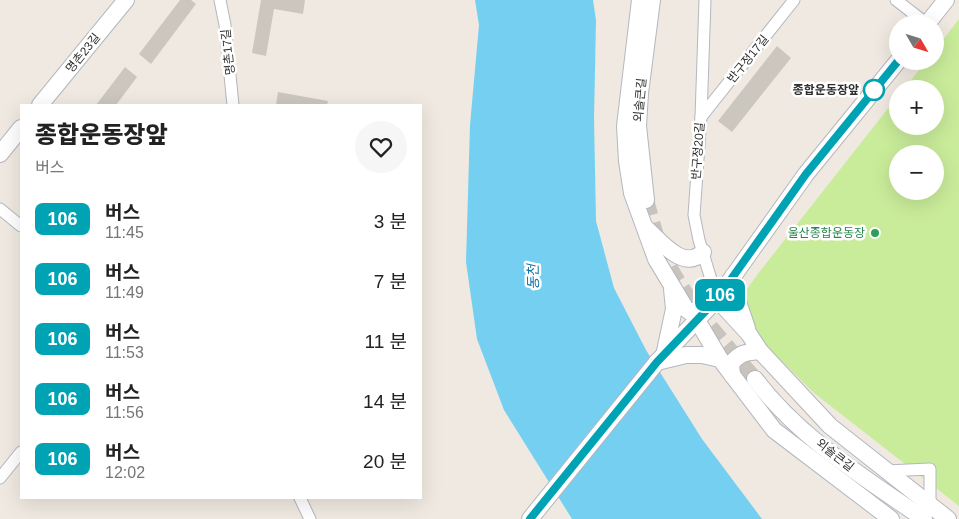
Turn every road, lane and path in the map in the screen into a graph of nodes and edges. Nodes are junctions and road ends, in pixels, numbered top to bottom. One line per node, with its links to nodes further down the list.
1 (126, 0): 12 (main road, 명촌23길)
2 (220, 0): 13 (street, 명촌17길)
3 (640, 0): 19 (main road)
4 (652, 0): 17 (main road, 외솔큰길)
5 (705, 0): 14 (street, 반구정20길)
6 (794, 0): 14 (street, 반구정17길)
7 (896, 0): 9 (street)
8 (946, 0): 10 (main road)
9 (915, 15)
10 (934, 15)
11 (891, 70): 22 (main road)
12 (41, 104)
13 (233, 104)
14 (701, 117): 21 (street, 반구정20길)
15 (20, 129): 16 (main road)
16 (0, 154)
17 (646, 200)
18 (0, 209): 20 (street)
19 (642, 224): 21 (main road); 23 (main road)
20 (20, 225)
21 (703, 252): 24 (street, 반구정20길)
22 (733, 276): 24 (main road); 26 (main road)
23 (672, 284): 24 (main road); 28 (main road)
24 (717, 299): 25 (main road); 26 (main road)
25 (696, 320): 28 (main road); 29 (main road)
26 (749, 334): 27 (main road)
27 (760, 351): 30 (main road); 33 (main road)
28 (660, 359): 29 (main road); 38 (main road)
29 (720, 359): 30 (main road)
30 (732, 375): 39 (main road)
31 (755, 379): 36 (main road, 외솔큰길)
32 (20, 453): 34 (street)
33 (886, 471): 36 (main road); 36 (street)
34 (0, 478)
35 (300, 499): 37 (street)
36 (927, 512): 40 (main road)
37 (310, 519)
38 (530, 519)
39 (891, 519)
40 (948, 519)

